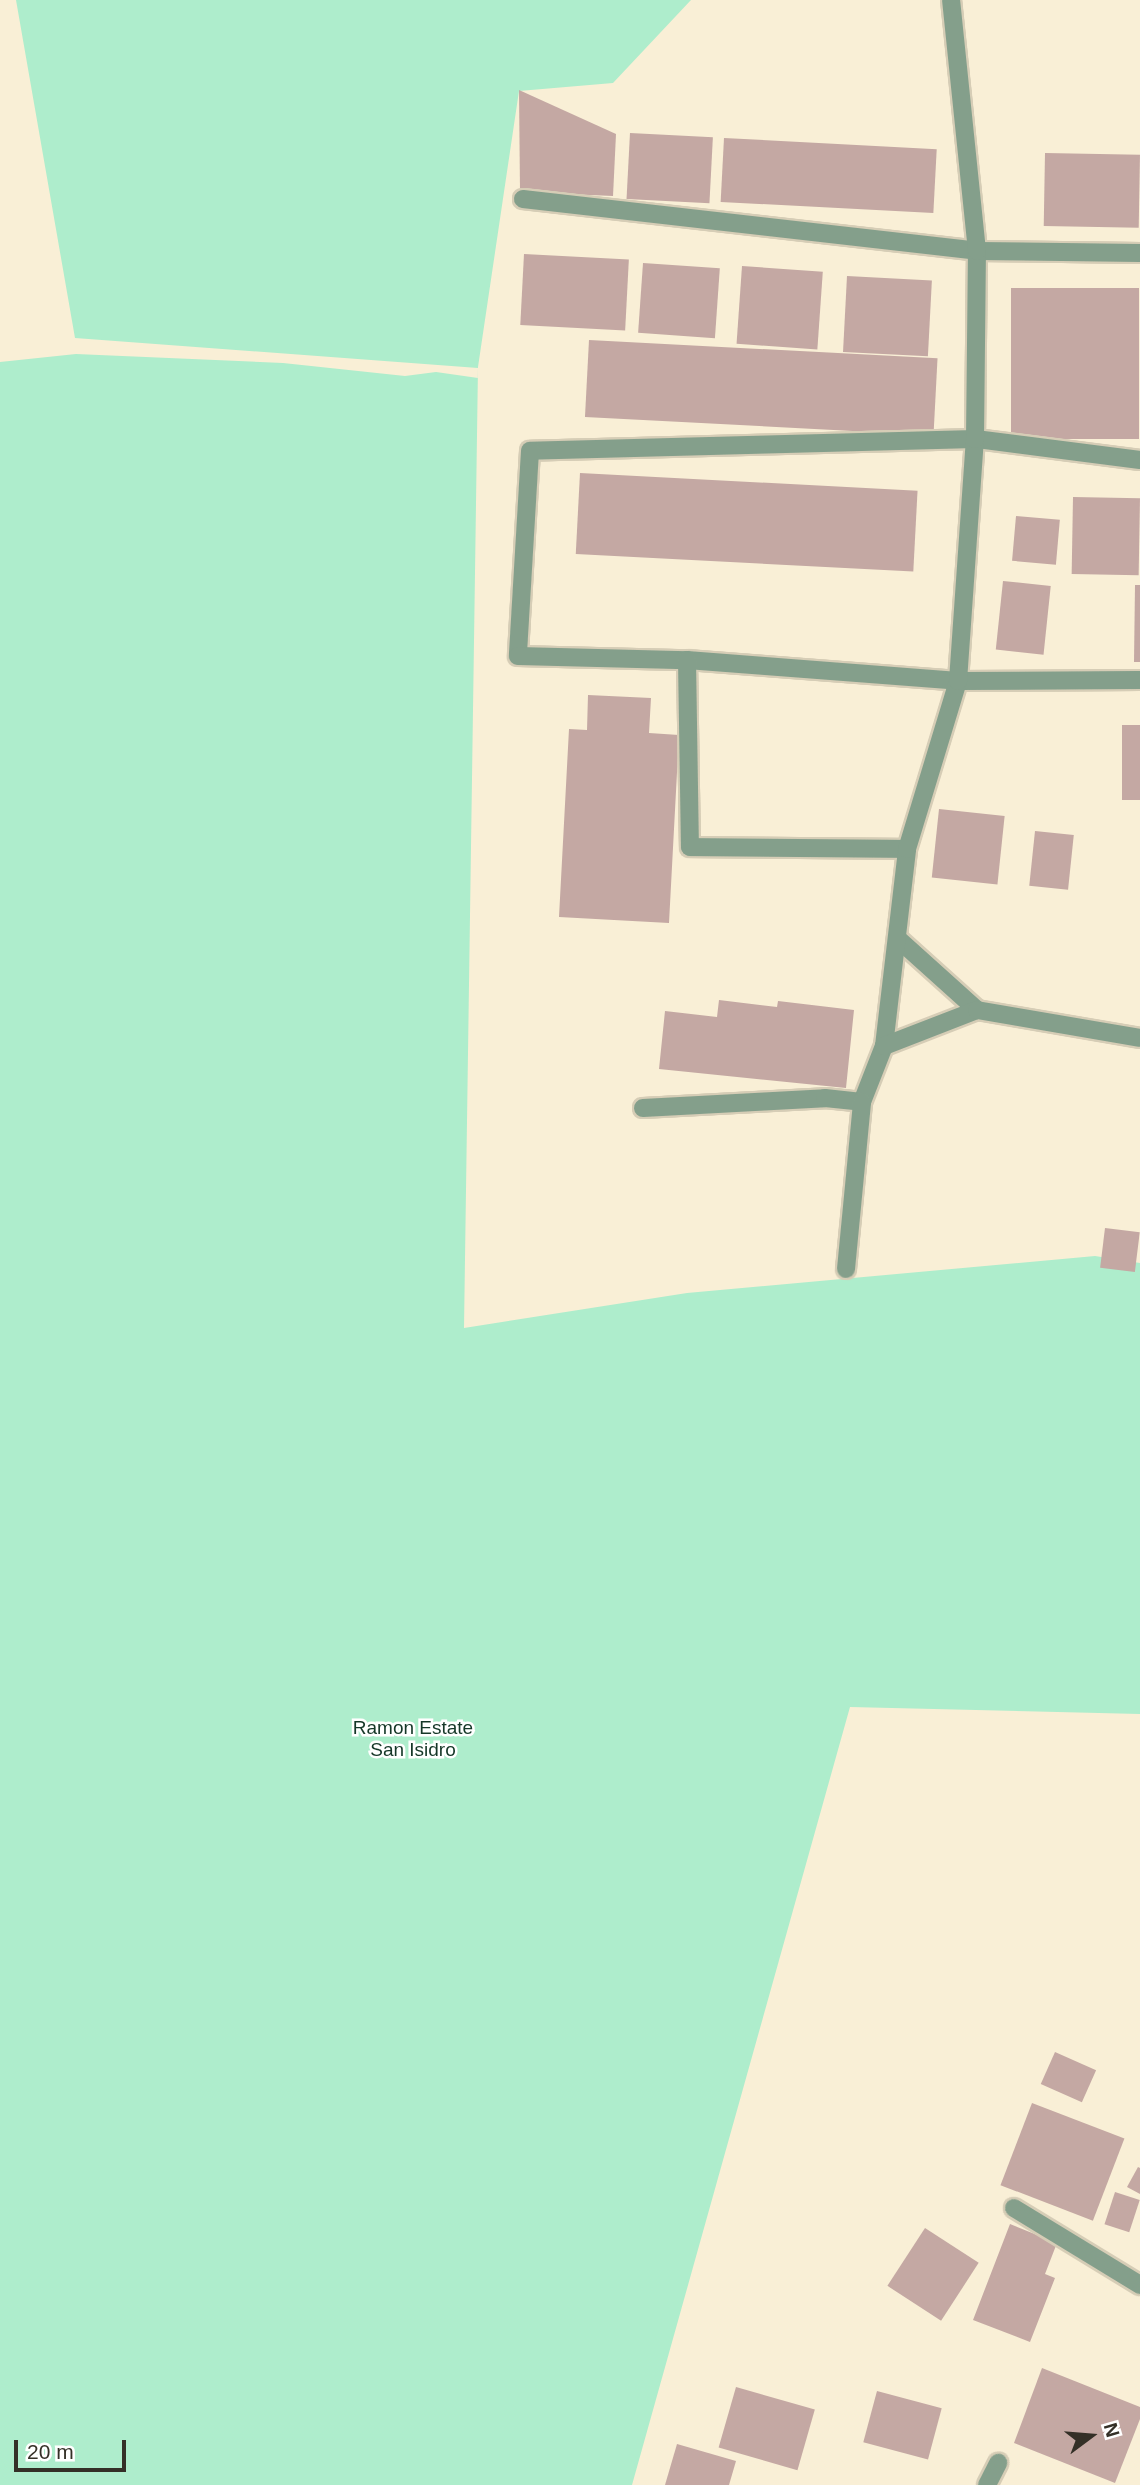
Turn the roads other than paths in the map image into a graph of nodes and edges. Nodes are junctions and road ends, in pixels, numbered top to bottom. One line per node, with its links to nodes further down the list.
1 (951, 0): 3 (street)
2 (523, 199): 3 (street)
3 (976, 251): 4 (street); 5 (street)
4 (1140, 253)
5 (975, 439): 6 (street); 7 (street); 9 (street)
6 (1140, 460)
7 (687, 660): 9 (street); 10 (street)
8 (1140, 680): 9 (street)
9 (958, 681): 10 (street)
10 (907, 849): 11 (street)
11 (897, 938): 12 (street); 14 (street)
12 (976, 1010): 13 (street); 14 (street)
13 (1140, 1038)
14 (884, 1046): 15 (street)
15 (862, 1102): 16 (street); 17 (street)
16 (643, 1108)
17 (846, 1269)
18 (1014, 2207): 19 (street)
19 (1140, 2285)
20 (998, 2463): 21 (street)
21 (987, 2485)

